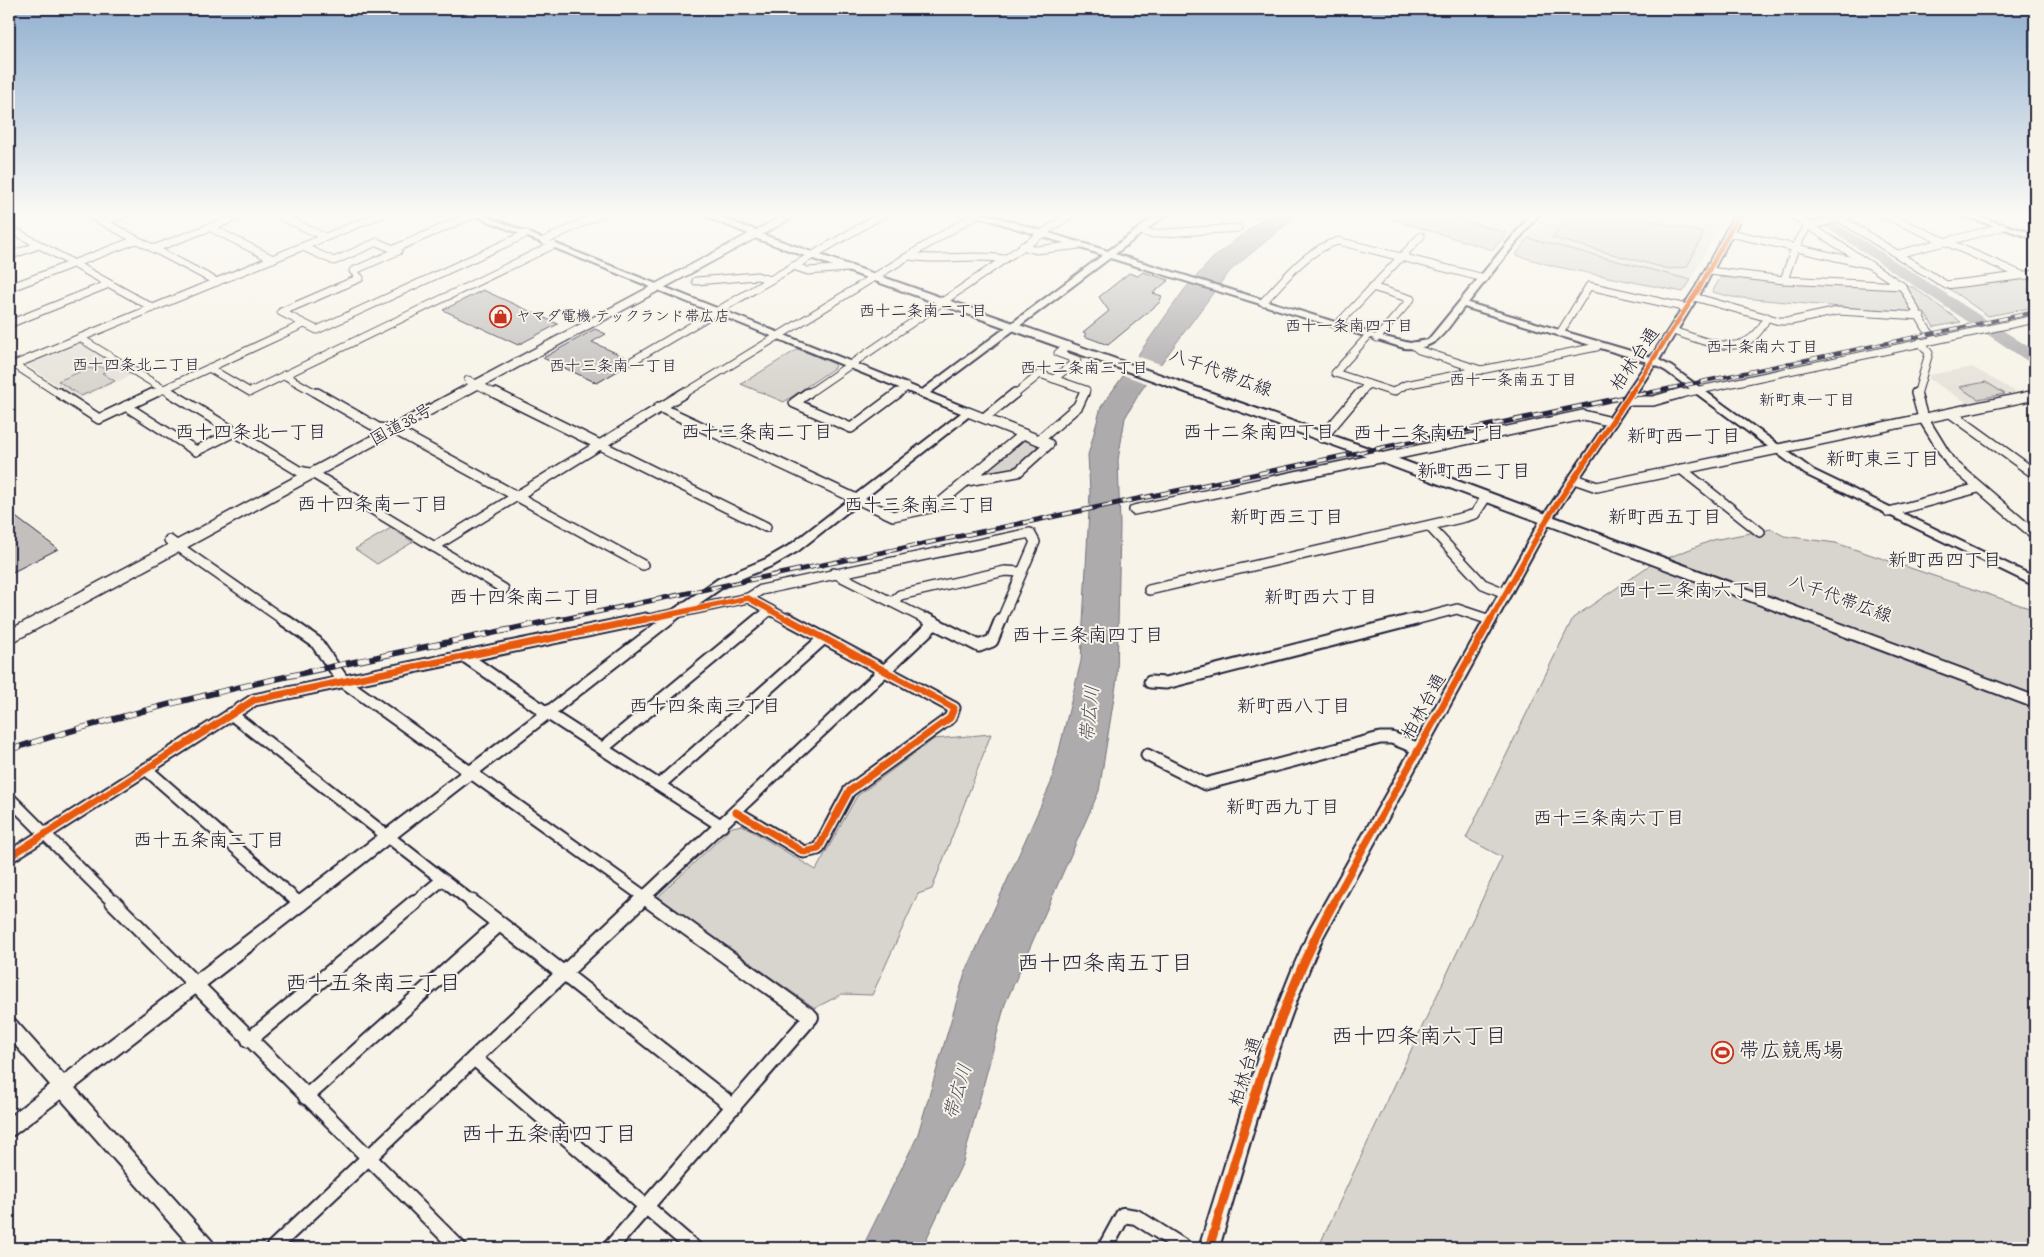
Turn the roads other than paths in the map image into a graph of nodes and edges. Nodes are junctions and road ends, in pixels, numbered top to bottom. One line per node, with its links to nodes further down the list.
1 (51, 273): 39 (street)
2 (89, 273): 35 (street)
3 (198, 273): 34 (street)
4 (239, 273): 34 (street)
5 (355, 273): 51 (street)
6 (442, 273): 51 (street)
7 (496, 273): 71 (street)
8 (620, 273): 36 (street)
9 (678, 273): 36 (highway, 国道38号)
10 (782, 273): 31 (street)
11 (867, 273): 28 (main road, 八千代帯広線)
12 (871, 273): 28 (main road, 八千代帯広線)
13 (881, 273): 28 (street)
14 (985, 273): 41 (street)
15 (1085, 273): 52 (street)
16 (1169, 273): 42 (street)
17 (1292, 273): 42 (street)
18 (1386, 273): 38 (street)
19 (1464, 273): 30 (street)
20 (1488, 273): 30 (street)
21 (1708, 273): 40 (street, 柏林台通)
22 (1723, 273): 32 (street)
23 (1787, 273): 32 (street)
24 (1883, 273): 37 (street)
25 (1928, 273): 29 (street)
26 (2018, 273): 29 (street)
27 (2035, 274): 29 (street)
28 (877, 275): 41 (main road, 八千代帯広線); 56 (street)
29 (2025, 276)
30 (1484, 278): 43 (street)
31 (770, 280): 33 (street); 46 (street)
32 (1784, 280): 37 (street)
33 (696, 281)
34 (216, 282): 44 (street)
35 (109, 284): 44 (street); 50 (street)
36 (653, 286): 46 (street); 73 (highway, 国道38号)
37 (1902, 286): 47 (street)
38 (1372, 287): 53 (street); 57 (street)
39 (9, 288)
40 (1694, 297): 45 (street, 柏林台通); 48 (street)
41 (946, 300): 52 (main road, 八千代帯広線); 67 (street)
42 (1263, 302): 53 (street)
43 (1462, 304): 55 (street); 63 (street)
44 (153, 308): 58 (street)
45 (1687, 308): 54 (street, 柏林台通); 55 (street)
46 (718, 311): 56 (street); 64 (street)
47 (1921, 316): 48 (street); 59 (street)
48 (1767, 318): 54 (street)
49 (2035, 319): 59 (street)
50 (9, 324)
51 (304, 324): 69 (street)
52 (1016, 325): 62 (main road, 八千代帯広線); 66 (main road, 八千代帯広線); 78 (street)
53 (1337, 325): 57 (street)
54 (1673, 330): 65 (street, 柏林台通)
55 (1560, 333): 61 (street)
56 (778, 336): 67 (street); 82 (street)
57 (1373, 336): 63 (street); 74 (street)
58 (80, 338): 68 (street); 76 (street)
59 (1935, 339): 60 (street)
60 (1920, 342): 77 (street); 86 (street)
61 (1598, 344): 65 (street); 70 (street)
62 (1067, 346): 66 (main road, 八千代帯広線); 72 (street)
63 (1414, 346): 70 (street)
64 (632, 361)
65 (1654, 361): 77 (street); 80 (street, 柏林台通)
66 (1123, 363): 92 (main road, 八千代帯広線)
67 (851, 364): 75 (street); 75 (street)
68 (12, 366): 81 (street)
69 (209, 368): 71 (street); 76 (street)
70 (1482, 370): 74 (street)
71 (284, 375): 88 (street)
72 (1054, 379): 85 (street); 93 (street)
73 (473, 382): 88 (highway, 国道38号); 89 (highway, 国道38号); 94 (street)
74 (1368, 384): 92 (street)
75 (907, 387): 78 (street)
76 (163, 389): 81 (street); 90 (street)
77 (1697, 389): 80 (street); 95 (street)
78 (924, 394): 83 (street)
79 (2033, 397): 84 (street)
80 (1626, 401): 87 (street, 柏林台通)
81 (126, 406): 90 (street)
82 (659, 407): 94 (street); 105 (street)
83 (968, 412): 85 (street); 105 (street)
84 (1952, 414): 86 (street); 99 (street)
85 (984, 418): 91 (street)
86 (1923, 418): 95 (street); 102 (street)
87 (1612, 422): 96 (street); 100 (street, 柏林台通)
88 (378, 428): 89 (street); 98 (highway, 国道38号)
89 (395, 430): 98 (highway, 国道38号); 103 (street)
90 (234, 432): 98 (street)
91 (1023, 434): 93 (street); 101 (street)
92 (1324, 435): 96 (main road, 八千代帯広線)
93 (1039, 440): 101 (street)
94 (598, 445): 103 (street); 110 (street)
95 (1775, 448): 97 (street); 107 (street)
96 (1387, 457): 104 (main road, 八千代帯広線); 106 (street); 108 (main road, 八千代帯広線)
97 (1682, 469): 100 (street); 111 (street)
98 (306, 472): 113 (highway, 国道38号); 114 (street)
99 (2035, 474)
100 (1574, 479): 108 (street, 柏林台通)
101 (966, 481): 105 (street)
102 (1978, 488): 107 (street); 112 (street)
103 (516, 496): 114 (street); 115 (street)
104 (1486, 497): 108 (main road, 八千代帯広線); 109 (street)
105 (858, 498): 125 (street)
106 (1134, 510)
107 (1889, 512): 118 (street)
108 (1549, 516): 121 (street, 柏林台通); 135 (main road, 八千代帯広線); 136 (main road, 八千代帯広線)
109 (1429, 526): 120 (street); 121 (street)
110 (766, 527)
111 (1760, 532)
112 (2035, 534)
113 (174, 543): 128 (highway, 国道38号); 129 (highway, 国道38号); 133 (street)
114 (434, 547): 119 (street)
115 (644, 565)
116 (1021, 572): 117 (street); 123 (street); 127 (street)
117 (834, 573): 122 (street); 123 (street)
118 (2035, 582)
119 (504, 588)
120 (1149, 590)
121 (1505, 593): 126 (street, 柏林台通)
122 (748, 598): 124 (street); 125 (street)
123 (892, 602): 127 (street)
124 (770, 610): 130 (street); 139 (street)
125 (678, 613): 131 (street); 138 (street)
126 (1490, 620): 134 (street); 140 (street, 柏林台通)
127 (934, 624): 132 (street)
128 (9, 626)
129 (9, 638)
130 (824, 638): 132 (street); 144 (street)
131 (467, 658): 133 (street); 138 (street)
132 (883, 670): 146 (street); 146 (street)
133 (344, 682): 137 (street); 143 (street)
134 (1150, 682)
135 (2035, 692)
136 (2035, 702)
137 (231, 714): 142 (street); 149 (street)
138 (546, 714): 139 (street); 143 (street)
139 (603, 748): 144 (street)
140 (1419, 750): 141 (street); 173 (street, 柏林台通)
141 (1147, 755)
142 (146, 769): 148 (street); 153 (street)
143 (471, 772): 149 (street); 152 (street)
144 (659, 785): 147 (street)
145 (9, 798): 148 (street)
146 (736, 812): 147 (street)
147 (722, 826): 152 (street)
148 (43, 834): 150 (street); 156 (street)
149 (388, 836): 151 (street); 153 (street)
150 (9, 857)
151 (442, 880): 154 (street); 158 (street)
152 (644, 898): 155 (street); 162 (street)
153 (300, 904): 156 (street)
154 (499, 924): 155 (street); 161 (street)
155 (564, 974): 159 (street); 162 (street)
156 (194, 985): 158 (street); 160 (street)
157 (9, 1026): 160 (street)
158 (249, 1040): 161 (street)
159 (474, 1058): 164 (street); 165 (street)
160 (64, 1087): 163 (street); 166 (street)
161 (306, 1097): 164 (street)
162 (734, 1107): 165 (street)
163 (9, 1128)
164 (368, 1158): 167 (street); 168 (street)
165 (646, 1206): 169 (street); 170 (street)
166 (206, 1248)
167 (273, 1248)
168 (459, 1248)
169 (610, 1248)
170 (694, 1248)
171 (1105, 1248): 172 (street)
172 (1185, 1248)
173 (1209, 1248)

